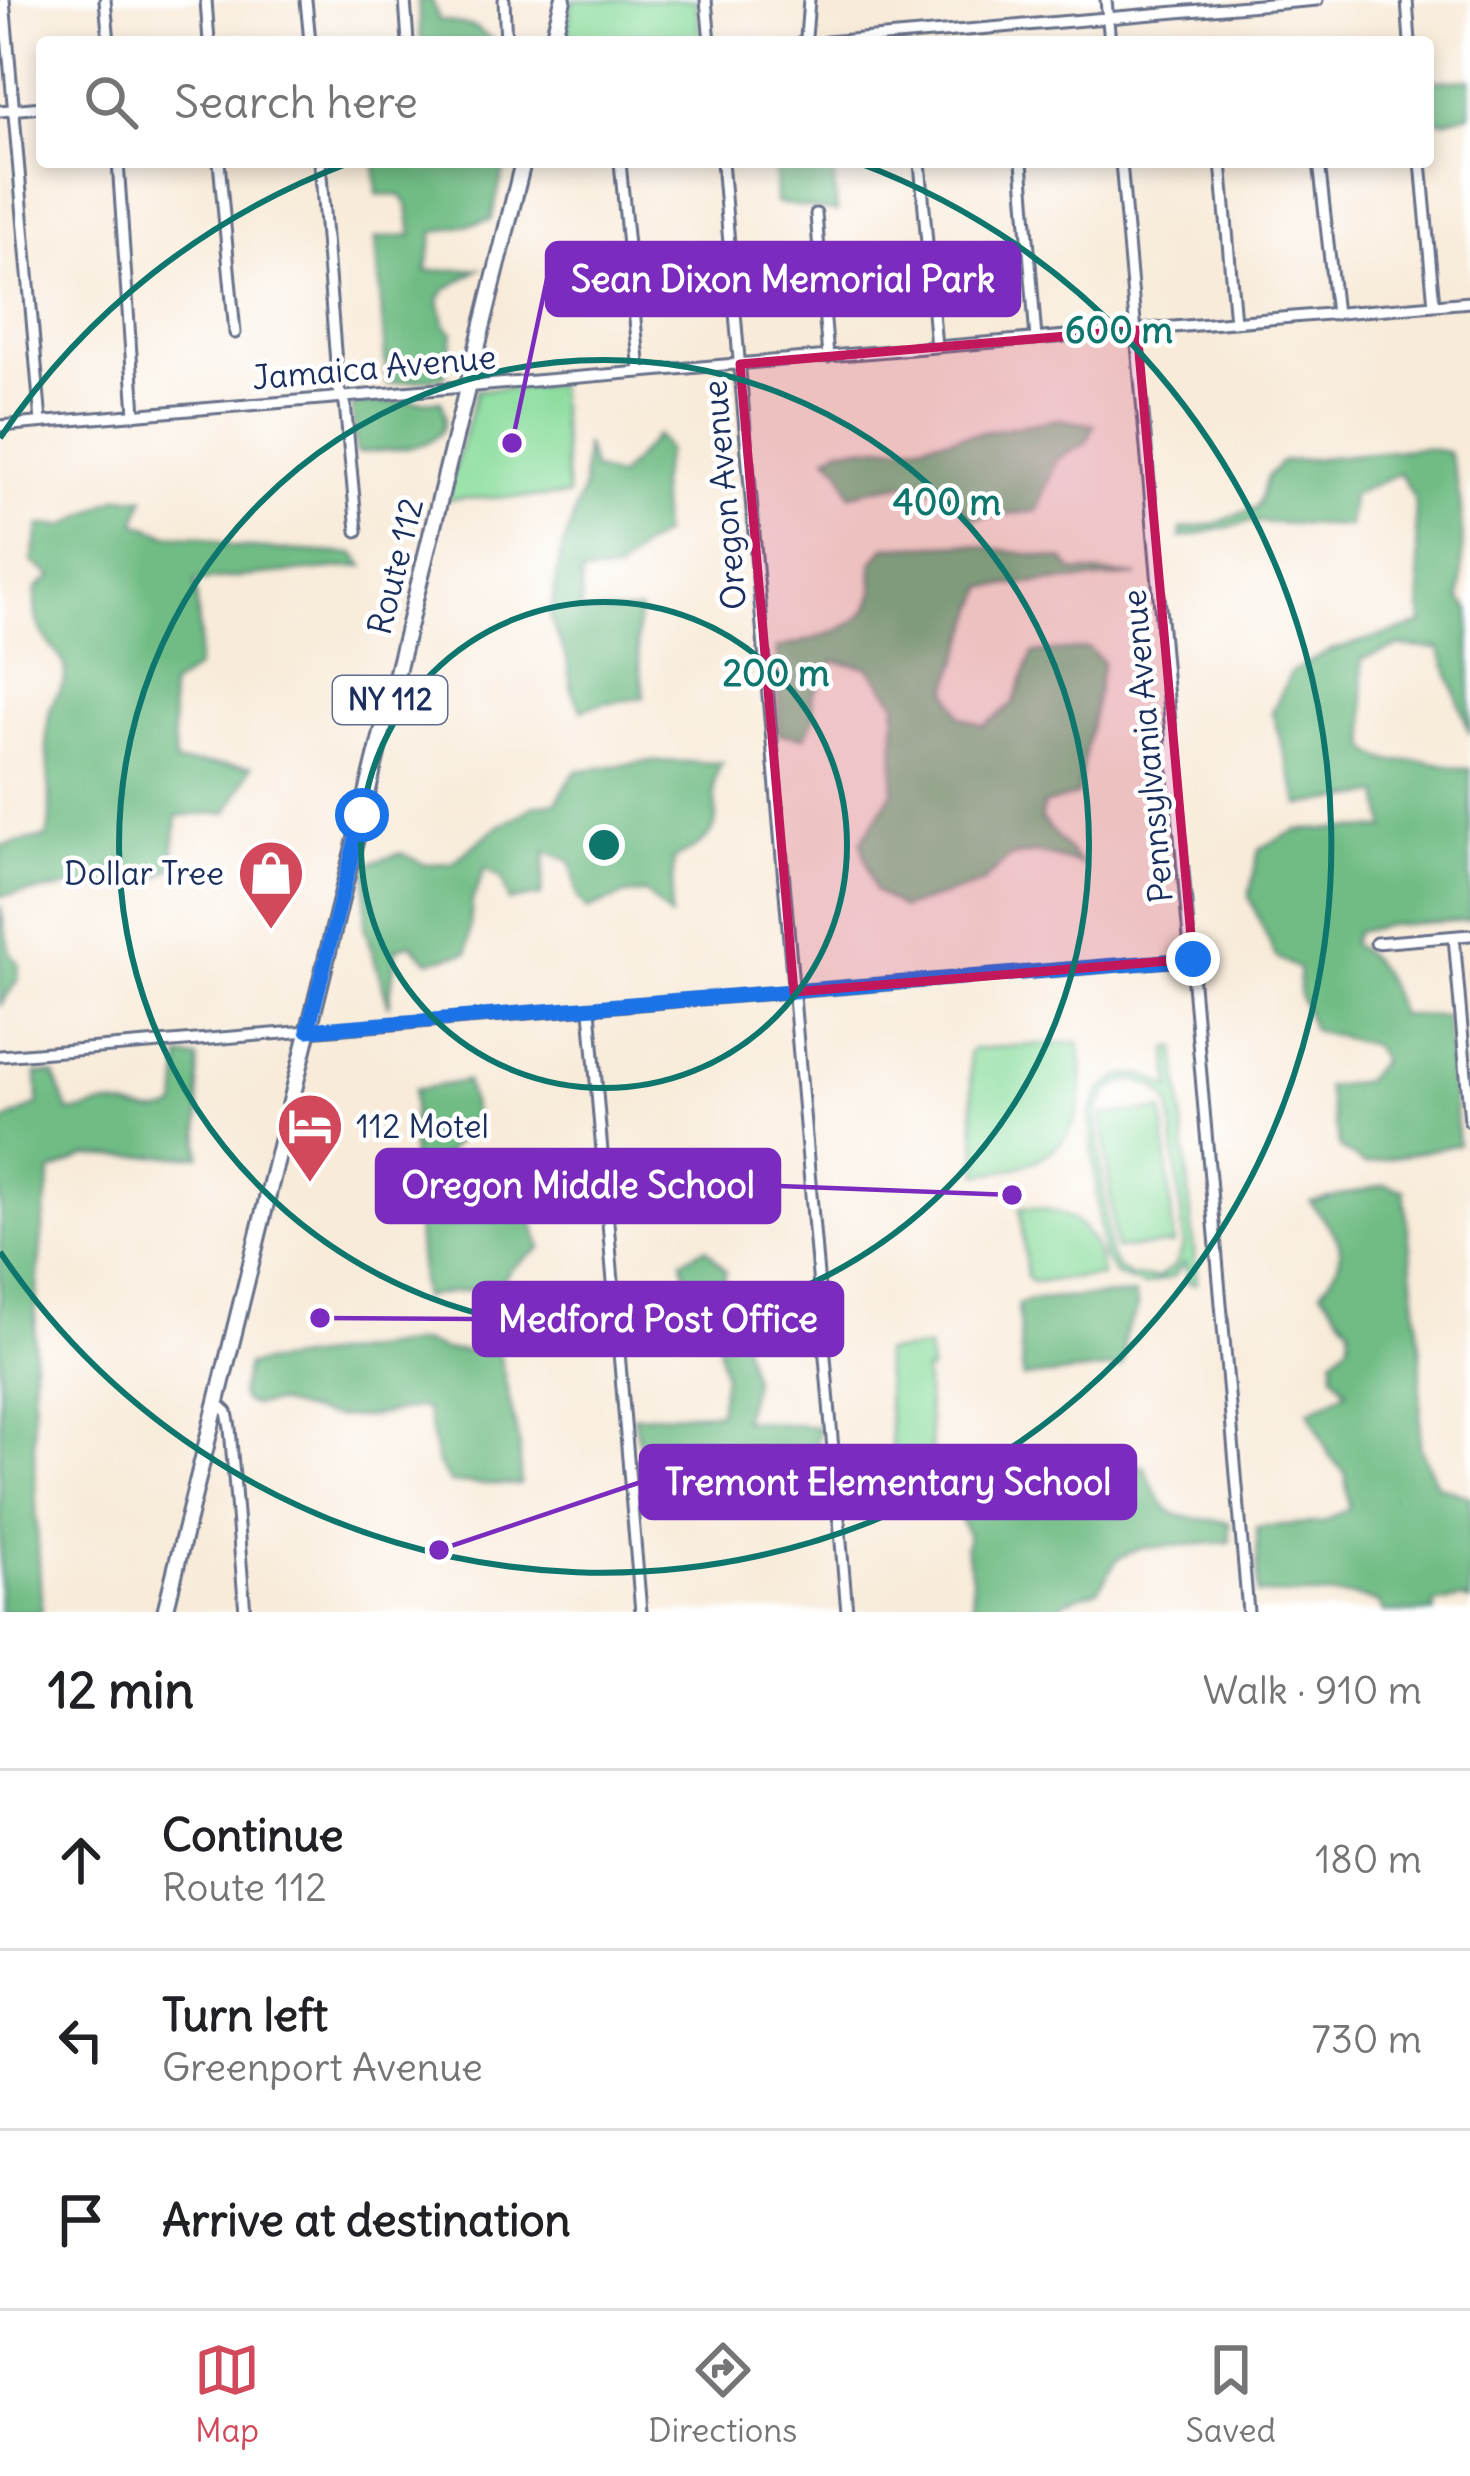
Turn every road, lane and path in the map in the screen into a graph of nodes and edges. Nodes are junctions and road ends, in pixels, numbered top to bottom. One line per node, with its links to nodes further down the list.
1 (4, 0): 26 (street)
2 (105, 0): 14 (street)
3 (206, 0): 15 (street)
4 (306, 0): 16 (street)
5 (405, 0): 17 (street)
6 (504, 0): 18 (street)
7 (562, 0): 19 (main road)
8 (706, 0): 20 (street)
9 (808, 0): 21 (street)
10 (1106, 0): 13 (street)
11 (1312, 0): 13 (street)
12 (1407, 0): 24 (street)
13 (1107, 18): 22 (street); 23 (street)
14 (108, 36)
15 (209, 36)
16 (309, 36)
17 (408, 36)
18 (506, 36)
19 (553, 36)
20 (709, 36)
21 (803, 36)
22 (896, 36)
23 (1109, 36)
24 (1410, 36)
25 (36, 108): 26 (street)
26 (13, 110): 27 (street); 55 (street)
27 (0, 111)
28 (118, 168): 54 (street)
29 (220, 168): 46 (street)
30 (321, 168): 53 (street)
31 (522, 168): 52 (main road, Route 112 / NY 112)
32 (621, 168): 51 (street)
33 (723, 168): 50 (street, Oregon Avenue)
34 (921, 168): 48 (street)
35 (1022, 168): 47 (street)
36 (1122, 168): 45 (street, Pennsylvania Avenue)
37 (1222, 168): 44 (street)
38 (1320, 168): 43 (street)
39 (1422, 168): 42 (street)
40 (816, 214): 49 (street)
41 (1470, 302): 42 (street, Jamaica Avenue)
42 (1434, 305): 43 (street, Jamaica Avenue)
43 (1336, 314): 44 (street, Jamaica Avenue)
44 (1235, 322): 45 (street, Jamaica Avenue)
45 (1137, 331): 47 (street, Jamaica Avenue); 61 (street, Pennsylvania Avenue)
46 (235, 333)
47 (1036, 339): 48 (street, Jamaica Avenue)
48 (936, 347): 49 (street, Jamaica Avenue)
49 (828, 357): 50 (street, Jamaica Avenue)
50 (740, 364): 51 (street, Jamaica Avenue); 62 (street, Oregon Avenue)
51 (640, 372): 52 (street, Jamaica Avenue)
52 (467, 386): 53 (street, Jamaica Avenue); 64 (main road, Route 112 / NY 112)
53 (342, 396): 54 (street, Jamaica Avenue); 57 (street)
54 (135, 414): 55 (street, Jamaica Avenue)
55 (41, 422): 56 (street, Jamaica Avenue)
56 (0, 425)
57 (357, 531)
58 (1470, 935): 59 (street)
59 (1454, 937): 60 (street); 66 (street)
60 (1376, 943)
61 (1193, 959): 62 (street); 72 (street, Pennsylvania Avenue)
62 (794, 992): 63 (street); 71 (street, Oregon Avenue)
63 (590, 1010): 64 (street); 70 (street)
64 (308, 1030): 65 (street); 67 (main road, Route 112 / NY 112)
65 (0, 1057)
66 (1470, 1120)
67 (216, 1402): 68 (main road, Route 112 / NY 112); 69 (street)
68 (165, 1612)
69 (245, 1612)
70 (641, 1612)
71 (847, 1612)
72 (1248, 1612)

